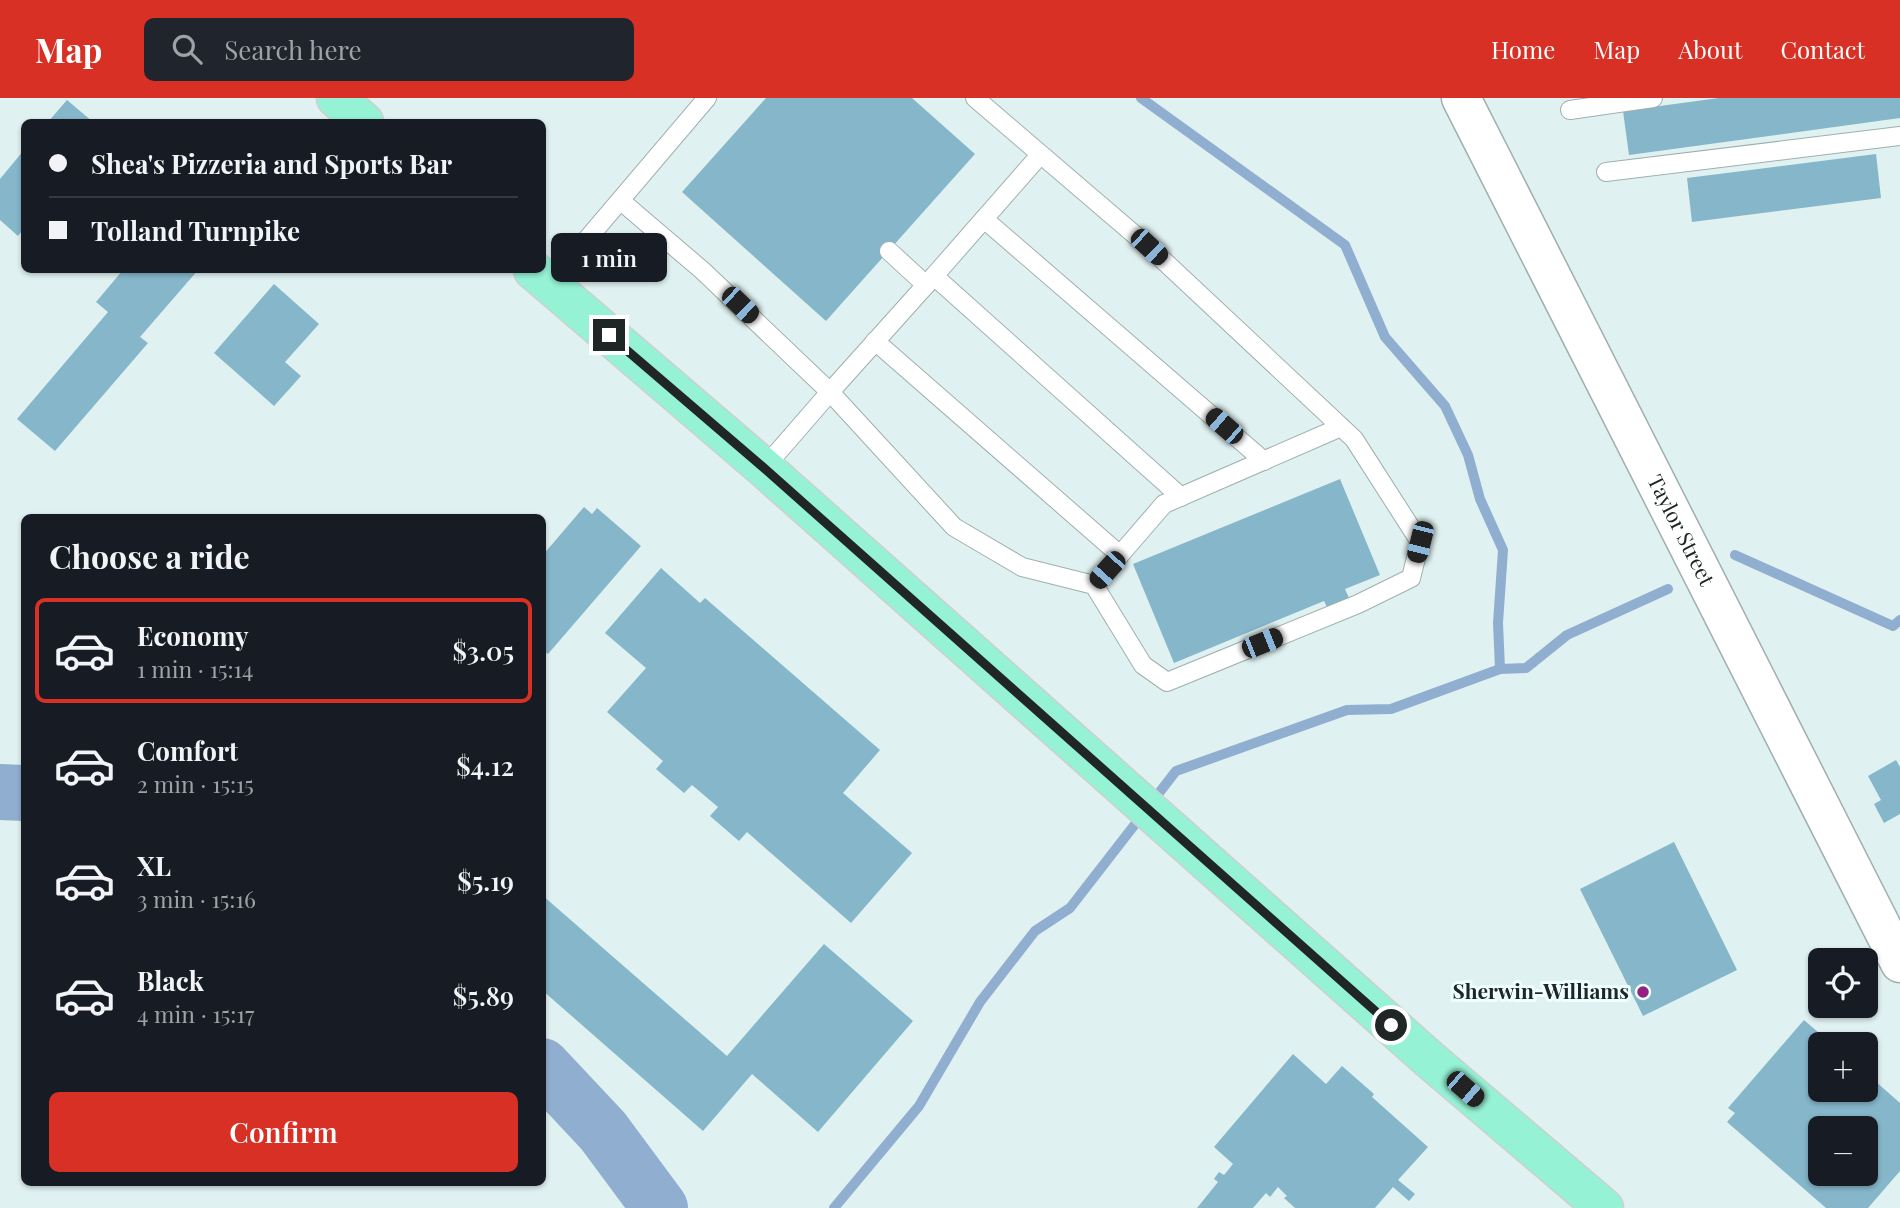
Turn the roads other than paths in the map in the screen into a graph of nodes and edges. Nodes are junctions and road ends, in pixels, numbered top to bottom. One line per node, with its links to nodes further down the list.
1 (336, 98): 7 (main road)
2 (707, 98): 11 (lane)
3 (975, 98): 9 (lane)
4 (1461, 98): 25 (street, Taylor Street)
5 (1653, 98): 6 (lane)
6 (1570, 110)
7 (360, 119)
8 (1900, 136): 10 (lane)
9 (1040, 155): 12 (lane); 19 (lane)
10 (1606, 172)
11 (621, 201): 14 (lane); 18 (lane)
12 (984, 219): 16 (lane); 20 (lane)
13 (889, 251): 16 (lane)
14 (546, 271)
15 (541, 276): 21 (main road)
16 (930, 281): 17 (lane); 22 (lane)
17 (875, 341): 18 (lane); 23 (lane)
18 (830, 392): 21 (lane); 24 (lane)
19 (1341, 427): 20 (lane); 24 (lane)
20 (1264, 461): 22 (lane)
21 (764, 468): 26 (main road)
22 (1181, 497): 23 (lane)
23 (1120, 555): 24 (lane)
24 (1094, 584)
25 (1900, 963)
26 (1605, 1208)

